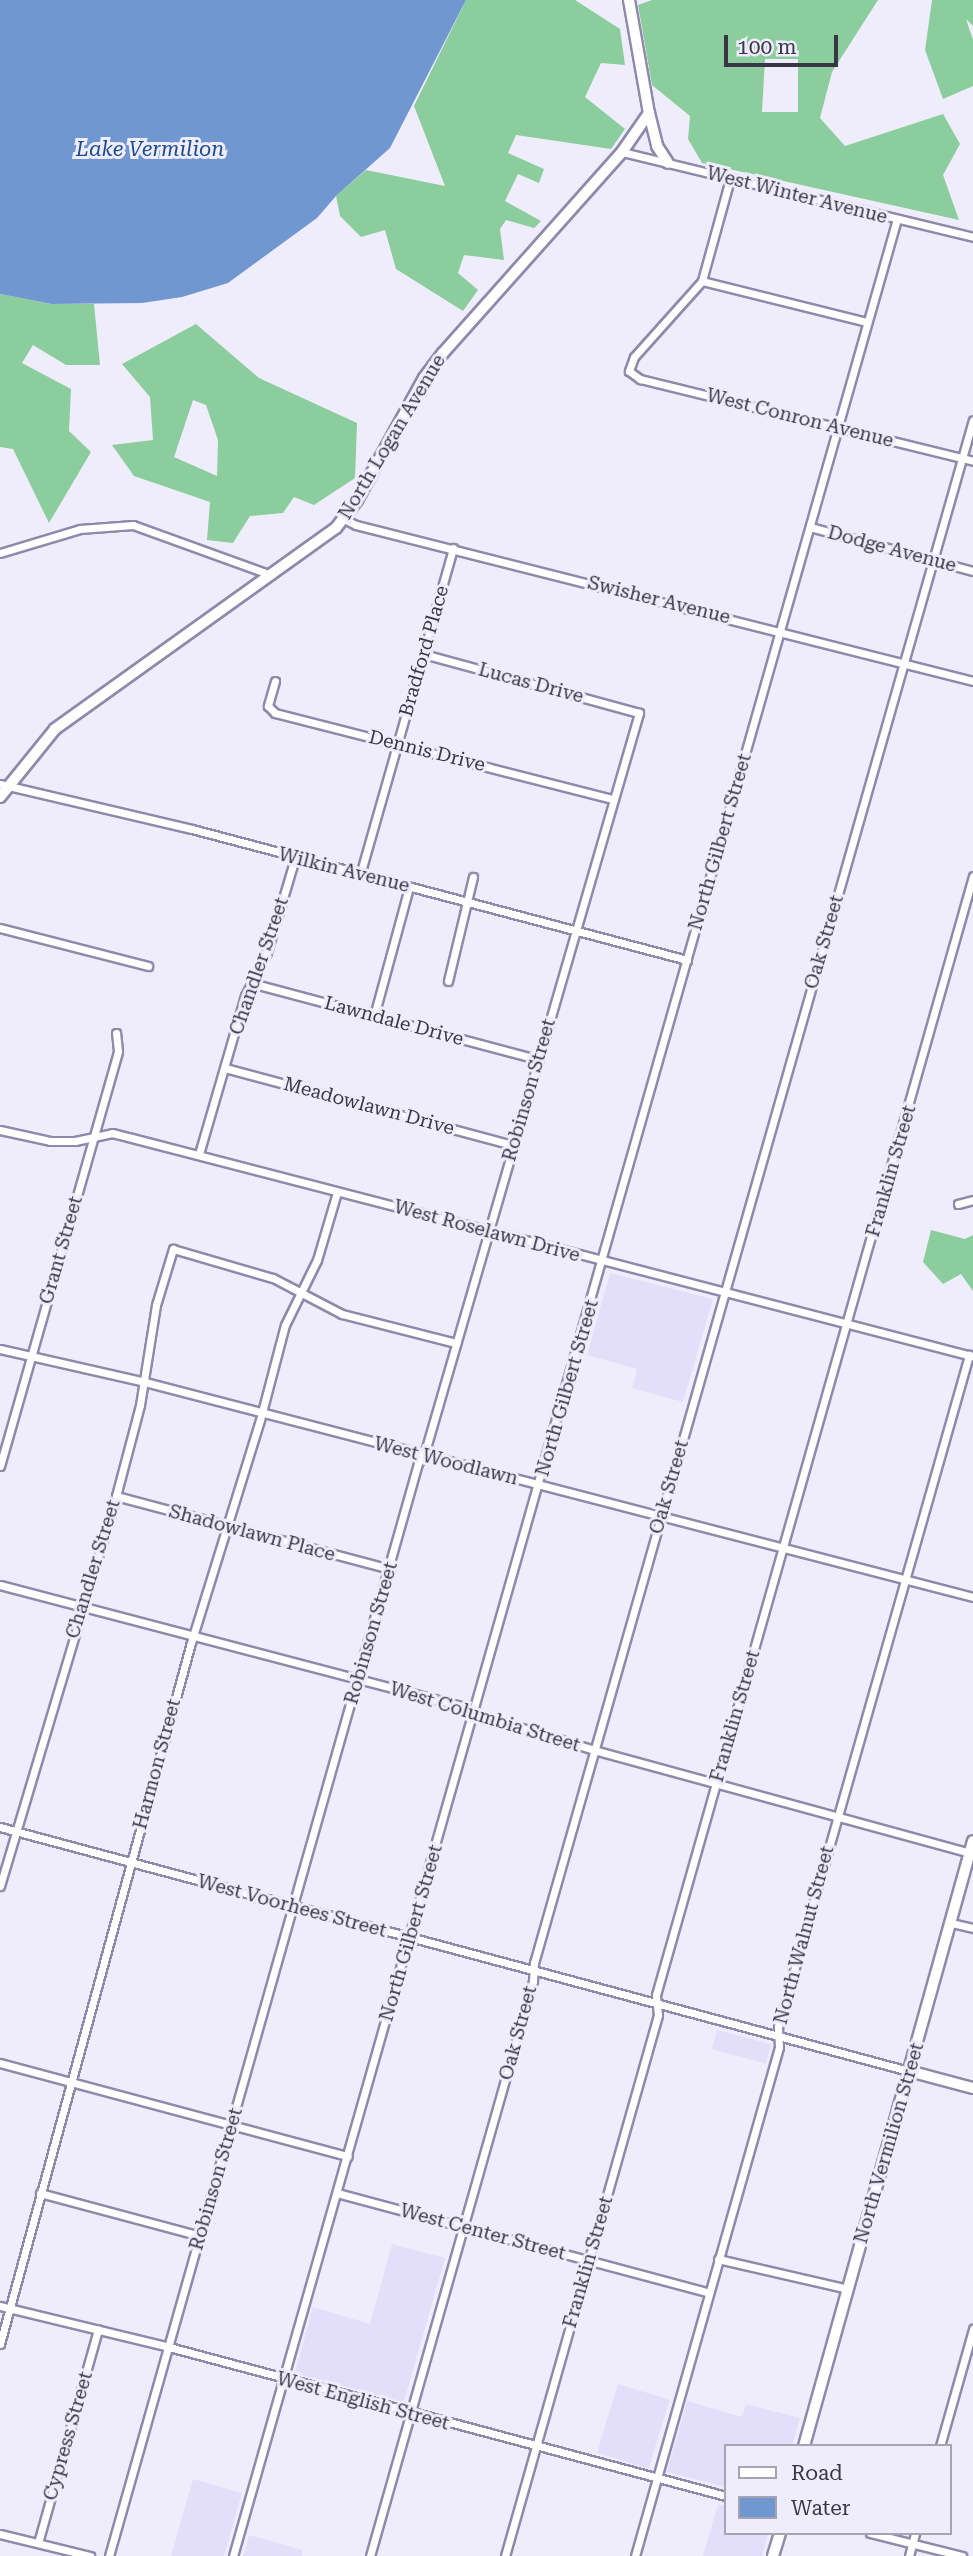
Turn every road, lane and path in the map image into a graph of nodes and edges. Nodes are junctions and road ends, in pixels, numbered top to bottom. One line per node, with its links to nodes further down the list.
1 (629, 0): 2 (street)
2 (649, 113): 3 (street, North Logan Avenue); 4 (street)
3 (622, 152): 4 (street, West Winter Avenue); 14 (street, North Logan Avenue)
4 (668, 163): 5 (street, West Winter Avenue)
5 (730, 179): 6 (street, West Winter Avenue); 8 (street)
6 (897, 219): 7 (street, West Winter Avenue); 9 (street, North Gilbert Street)
7 (973, 237)
8 (702, 281): 9 (street); 11 (street, West Conron Avenue)
9 (867, 322): 11 (street, North Gilbert Street)
10 (973, 420): 12 (street, Oak Street)
11 (838, 427): 12 (street, West Conron Avenue); 15 (street, North Gilbert Street)
12 (962, 458): 13 (street, West Conron Avenue); 18 (street, Oak Street)
13 (973, 461)
14 (344, 519): 16 (street, Swisher Avenue); 20 (street, North Logan Avenue)
15 (810, 527): 18 (street, Dodge Avenue); 21 (street, North Gilbert Street)
16 (453, 548): 21 (street, Swisher Avenue); 22 (street, Bradford Place)
17 (0, 553): 20 (street)
18 (933, 561): 19 (street, Dodge Avenue); 23 (street, Oak Street)
19 (973, 571)
20 (271, 575): 28 (street, North Logan Avenue)
21 (781, 631): 23 (street, Swisher Avenue); 39 (street, North Gilbert Street)
22 (423, 654): 26 (street, Lucas Drive); 27 (street, Bradford Place)
23 (902, 662): 25 (street, Swisher Avenue); 56 (street, Oak Street)
24 (275, 681): 27 (street, Dennis Drive)
25 (973, 681)
26 (639, 713): 30 (street, Robinson Street)
27 (398, 744): 30 (street, Dennis Drive); 32 (street, Bradford Place)
28 (4, 785): 29 (street, North Logan Avenue); 31 (street, Wilkin Avenue)
29 (0, 797)
30 (613, 799): 38 (street, Robinson Street)
31 (295, 858): 32 (street, Wilkin Avenue); 42 (street, Chandler Street)
32 (360, 875): 35 (street, Wilkin Avenue)
33 (973, 876): 58 (street, Franklin Street)
34 (473, 877): 36 (street)
35 (409, 887): 36 (street, Wilkin Avenue); 43 (street)
36 (467, 901): 38 (street, Wilkin Avenue); 41 (street)
37 (0, 928): 40 (street)
38 (575, 930): 39 (street, Wilkin Avenue); 45 (street, Robinson Street)
39 (687, 960): 55 (street, North Gilbert Street)
40 (148, 965)
41 (448, 981)
42 (251, 983): 43 (street, Lawndale Drive); 46 (street, Chandler Street)
43 (374, 1016): 45 (street, Lawndale Drive)
44 (116, 1033): 48 (street, Grant Street)
45 (537, 1059): 49 (street, Robinson Street)
46 (225, 1068): 49 (street, Meadowlawn Drive); 50 (street, Chandler Street)
47 (0, 1130): 48 (street, West Roselawn Drive)
48 (96, 1134): 50 (street, West Roselawn Drive); 62 (street, Grant Street)
49 (513, 1144): 54 (street, Robinson Street)
50 (199, 1154): 51 (street, West Roselawn Drive)
51 (337, 1192): 54 (street, West Roselawn Drive); 57 (street, Harmon Street)
52 (973, 1200): 53 (street)
53 (958, 1204)
54 (489, 1230): 55 (street, West Roselawn Drive); 59 (street, Robinson Street)
55 (602, 1261): 56 (street, West Roselawn Drive); 67 (street, North Gilbert Street)
56 (724, 1292): 58 (street, West Roselawn Drive); 69 (street, Oak Street)
57 (301, 1293): 59 (street); 63 (street, Chandler Street); 64 (street, Harmon Street)
58 (847, 1323): 61 (street, West Roselawn Drive); 71 (street, Franklin Street)
59 (456, 1343): 65 (street, Robinson Street)
60 (0, 1349): 62 (street, West Woodlawn)
61 (971, 1355): 73 (street, North Walnut Street)
62 (30, 1357): 63 (street, West Woodlawn); 66 (street, Grant Street)
63 (145, 1382): 64 (street, West Woodlawn); 68 (street, Chandler Street)
64 (261, 1413): 65 (street, West Woodlawn); 70 (street, Harmon Street)
65 (424, 1455): 67 (street, West Woodlawn); 72 (street, Robinson Street)
66 (0, 1466)
67 (540, 1485): 69 (street, West Woodlawn); 79 (street, North Gilbert Street)
68 (116, 1496): 70 (street, Shadowlawn Place); 76 (street, Chandler Street)
69 (661, 1516): 71 (street, West Woodlawn); 80 (street, Oak Street)
70 (227, 1527): 72 (street, Shadowlawn Place); 77 (street, Harmon Street)
71 (783, 1548): 73 (street, West Woodlawn); 81 (street, Franklin Street)
72 (390, 1569): 78 (street, Robinson Street)
73 (905, 1580): 75 (street, West Woodlawn); 82 (street, North Walnut Street)
74 (0, 1586): 76 (street, West Columbia Street)
75 (973, 1597)
76 (82, 1607): 77 (street, West Columbia Street); 84 (street, Chandler Street)
77 (194, 1636): 78 (street, West Columbia Street); 87 (street, Harmon Street)
78 (359, 1678): 79 (street, West Columbia Street); 89 (street, Robinson Street)
79 (474, 1711): 80 (street, West Columbia Street); 92 (street, North Gilbert Street)
80 (594, 1750): 81 (street, West Columbia Street); 93 (street, Oak Street)
81 (715, 1783): 82 (street, West Columbia Street); 94 (street, Franklin Street)
82 (837, 1816): 86 (street, West Columbia Street); 95 (street, North Walnut Street)
83 (0, 1827): 84 (street, West Voorhees Street)
84 (15, 1831): 87 (street, West Voorhees Street); 88 (street, Chandler Street)
85 (973, 1840): 86 (main road, North Vermilion Street)
86 (971, 1853): 90 (main road, North Vermilion Street)
87 (130, 1861): 89 (street, West Voorhees Street); 98 (street, Harmon Street)
88 (0, 1886)
89 (292, 1905): 92 (street, West Voorhees Street); 100 (street, Robinson Street)
90 (951, 1923): 91 (street); 97 (main road, North Vermilion Street)
91 (973, 1928)
92 (410, 1937): 93 (street, West Voorhees Street); 101 (street, North Gilbert Street)
93 (533, 1970): 94 (street, West Voorhees Street); 104 (street, Oak Street)
94 (657, 2004): 95 (street, West Voorhees Street); 107 (street, Franklin Street)
95 (778, 2036): 97 (street, West Voorhees Street); 106 (street, North Walnut Street)
96 (0, 2063): 98 (street)
97 (909, 2071): 99 (street); 108 (main road, North Vermilion Street)
98 (70, 2081): 100 (street); 102 (street, Harmon Street)
99 (973, 2088)
100 (231, 2125): 101 (street); 105 (street, Robinson Street)
101 (348, 2156): 103 (street, North Gilbert Street)
102 (40, 2193): 105 (street); 111 (street, Harmon Street)
103 (337, 2193): 104 (street, West Center Street); 116 (street, North Gilbert Street)
104 (464, 2227): 107 (street, West Center Street); 117 (street, Oak Street)
105 (200, 2236): 115 (street, Robinson Street)
106 (718, 2259): 108 (street); 109 (street, North Walnut Street)
107 (589, 2260): 109 (street, West Center Street); 120 (street, Franklin Street)
108 (848, 2288): 118 (main road, North Vermilion Street)
109 (709, 2293): 121 (street, North Walnut Street)
110 (0, 2306): 111 (street, West English Street)
111 (9, 2308): 112 (street, West English Street); 114 (street, Harmon Street)
112 (98, 2329): 115 (street, West English Street); 127 (street, Cypress Street)
113 (973, 2329): 119 (street)
114 (0, 2344)
115 (169, 2347): 116 (street, West English Street); 130 (street, Robinson Street)
116 (285, 2380): 117 (street, West English Street); 131 (street, North Gilbert Street)
117 (411, 2413): 120 (street, West English Street); 132 (street, Oak Street)
118 (805, 2444)
119 (941, 2444)
120 (535, 2447): 121 (street, West English Street); 133 (street, Franklin Street)
121 (656, 2478): 122 (street, West English Street); 134 (street, North Walnut Street)
122 (724, 2495)
123 (0, 2534): 127 (street)
124 (779, 2535): 135 (main road)
125 (878, 2535): 128 (street)
126 (914, 2535): 128 (street)
127 (38, 2543): 129 (street)
128 (912, 2544): 136 (street); 137 (street)
129 (90, 2556)
130 (109, 2556)
131 (233, 2556)
132 (370, 2556)
133 (505, 2556)
134 (635, 2556)
135 (773, 2556)
136 (909, 2556)
137 (962, 2556)

